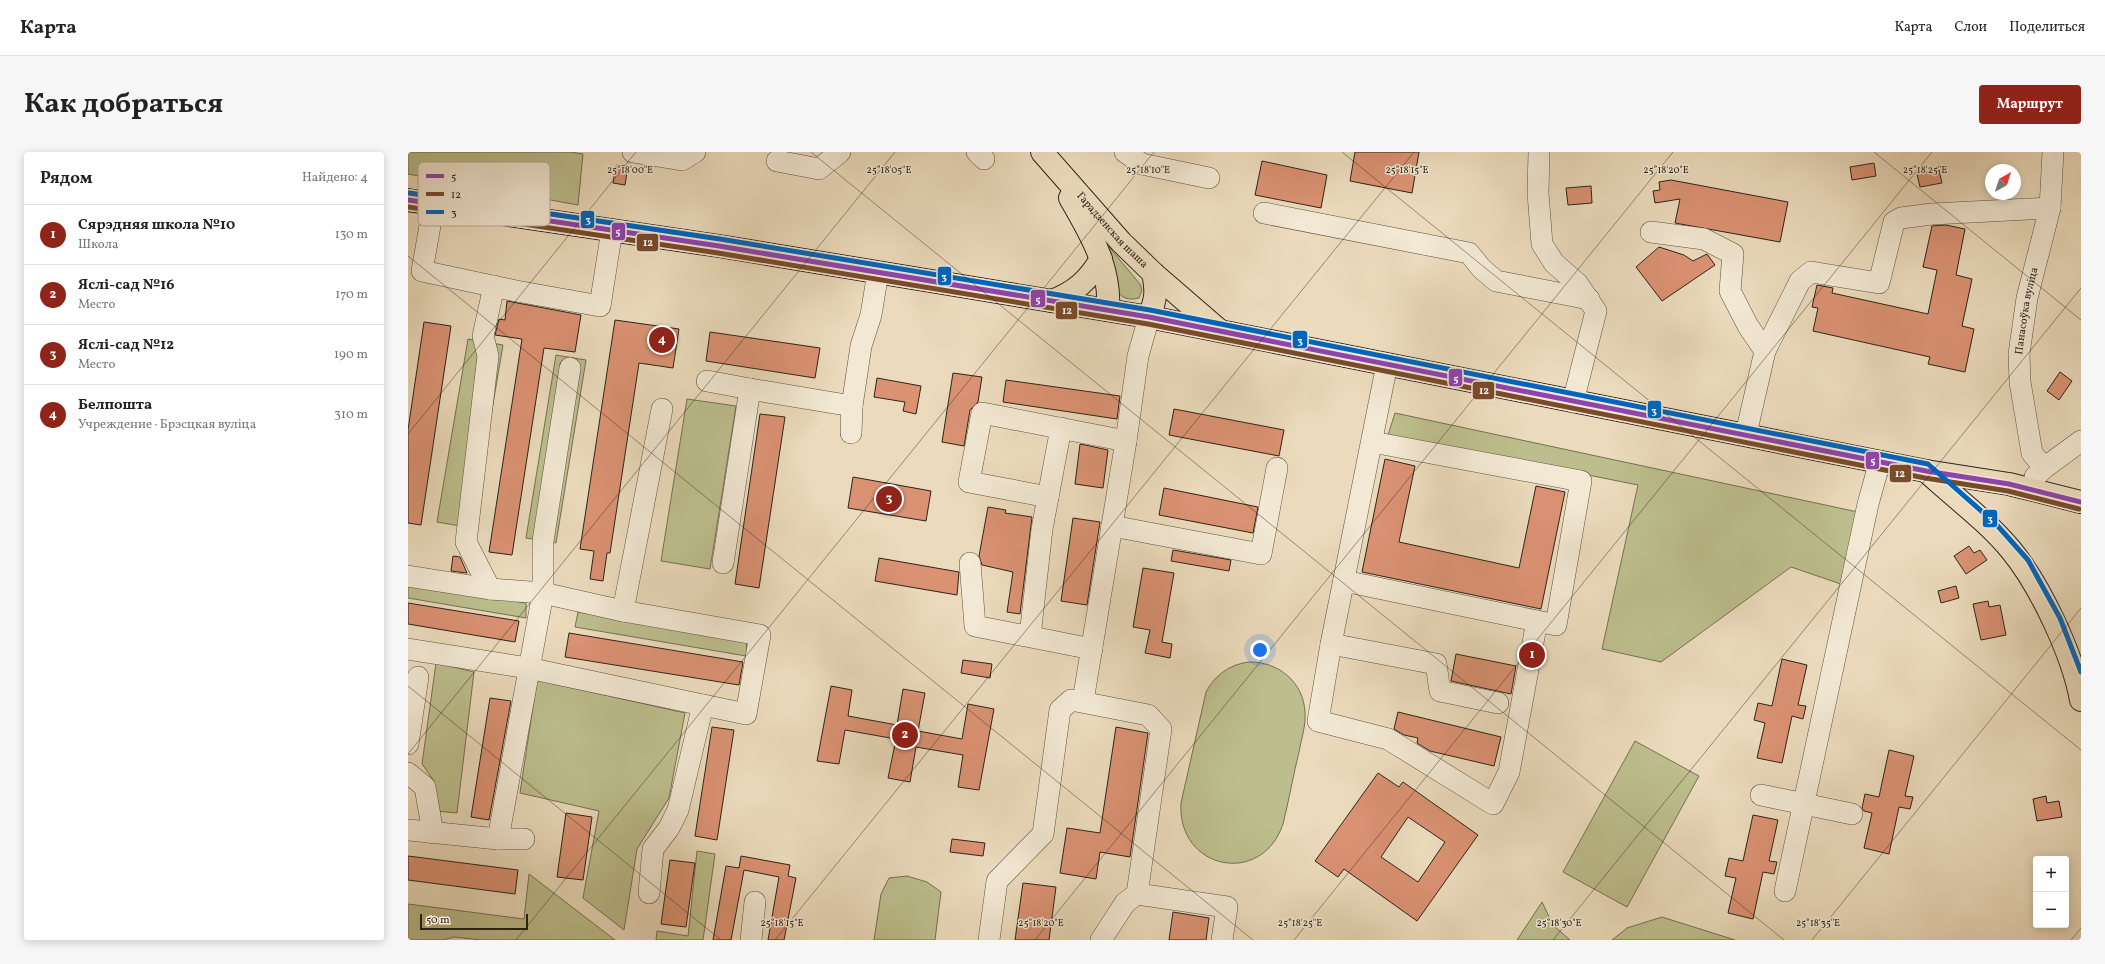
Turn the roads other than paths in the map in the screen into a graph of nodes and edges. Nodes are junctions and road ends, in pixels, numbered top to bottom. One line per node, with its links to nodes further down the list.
1 (633, 152): 2 (street)
2 (695, 152)
3 (840, 152): 8 (street)
4 (1042, 152): 18 (main road, Гарадзенская шаша); 20 (main road, Гарадзенская шаша)
5 (1125, 152): 9 (street)
6 (1539, 152): 22 (street)
7 (2053, 152): 12 (street, Панасоўка вуліца)
8 (777, 161)
9 (1209, 178)
10 (408, 200): 11 (main road)
11 (418, 202)
12 (2050, 208): 27 (street); 43 (street, Панасоўка вуліца)
13 (1264, 214): 22 (street)
14 (550, 221): 16 (main road)
15 (430, 226): 21 (street)
16 (612, 230): 19 (main road); 21 (street)
17 (1651, 232): 27 (street)
18 (1101, 259): 23 (main road); 24 (main road, Гарадзенская шаша)
19 (878, 272): 23 (main road); 33 (street)
20 (1153, 273): 25 (main road, Гарадзенская шаша); 26 (main road)
21 (494, 286): 54 (street)
22 (1590, 299): 32 (street)
23 (1052, 301): 24 (main road)
24 (1108, 310): 25 (main road)
25 (1149, 317): 26 (main road); 38 (street)
26 (1220, 331): 28 (main road)
27 (1765, 351): 37 (street)
28 (1387, 364): 32 (main road); 40 (street)
29 (570, 368): 55 (street)
30 (707, 381): 31 (street)
31 (750, 389): 33 (street); 50 (street)
32 (1573, 402): 37 (main road)
33 (852, 406): 36 (street)
34 (662, 409): 56 (street)
35 (1060, 428): 38 (street); 46 (street); 46 (street)
36 (851, 433)
37 (1746, 434): 41 (main road)
38 (1126, 441): 49 (street)
39 (2081, 441): 43 (street)
40 (1372, 442): 53 (street); 57 (street)
41 (1880, 461): 44 (main road); 71 (street)
42 (1276, 468): 49 (street)
43 (2044, 468): 45 (street)
44 (1926, 471): 45 (main road); 48 (main road)
45 (2019, 486): 47 (main road); 48 (main road)
46 (1048, 498): 58 (street)
47 (2081, 502)
48 (1974, 514): 64 (main road)
49 (1112, 526): 61 (street)
50 (723, 563)
51 (970, 563): 58 (street)
52 (408, 576): 54 (street)
53 (1344, 581): 57 (street); 59 (street)
54 (490, 589): 55 (street)
55 (543, 593): 56 (street); 62 (street)
56 (623, 611): 67 (street)
57 (1537, 621): 59 (street)
58 (1030, 636): 61 (street)
59 (1331, 644): 66 (street)
60 (408, 649): 62 (street)
61 (1092, 649): 65 (street)
62 (528, 668): 67 (street); 75 (street)
63 (418, 677): 68 (street)
64 (2081, 700)
65 (1083, 701): 79 (street); 82 (street)
66 (1498, 703)
67 (703, 705): 78 (street)
68 (408, 744)
69 (408, 773): 74 (street)
70 (1761, 795): 71 (street)
71 (1805, 804): 72 (street); 77 (street)
72 (1852, 814)
73 (408, 830): 74 (street)
74 (433, 833): 75 (street)
75 (498, 839): 76 (street)
76 (524, 839)
77 (1785, 891)
78 (650, 893)
79 (1137, 894): 83 (street); 84 (street)
80 (755, 902): 81 (street)
81 (751, 940)
82 (989, 940)
83 (1101, 940)
84 (1222, 940)

